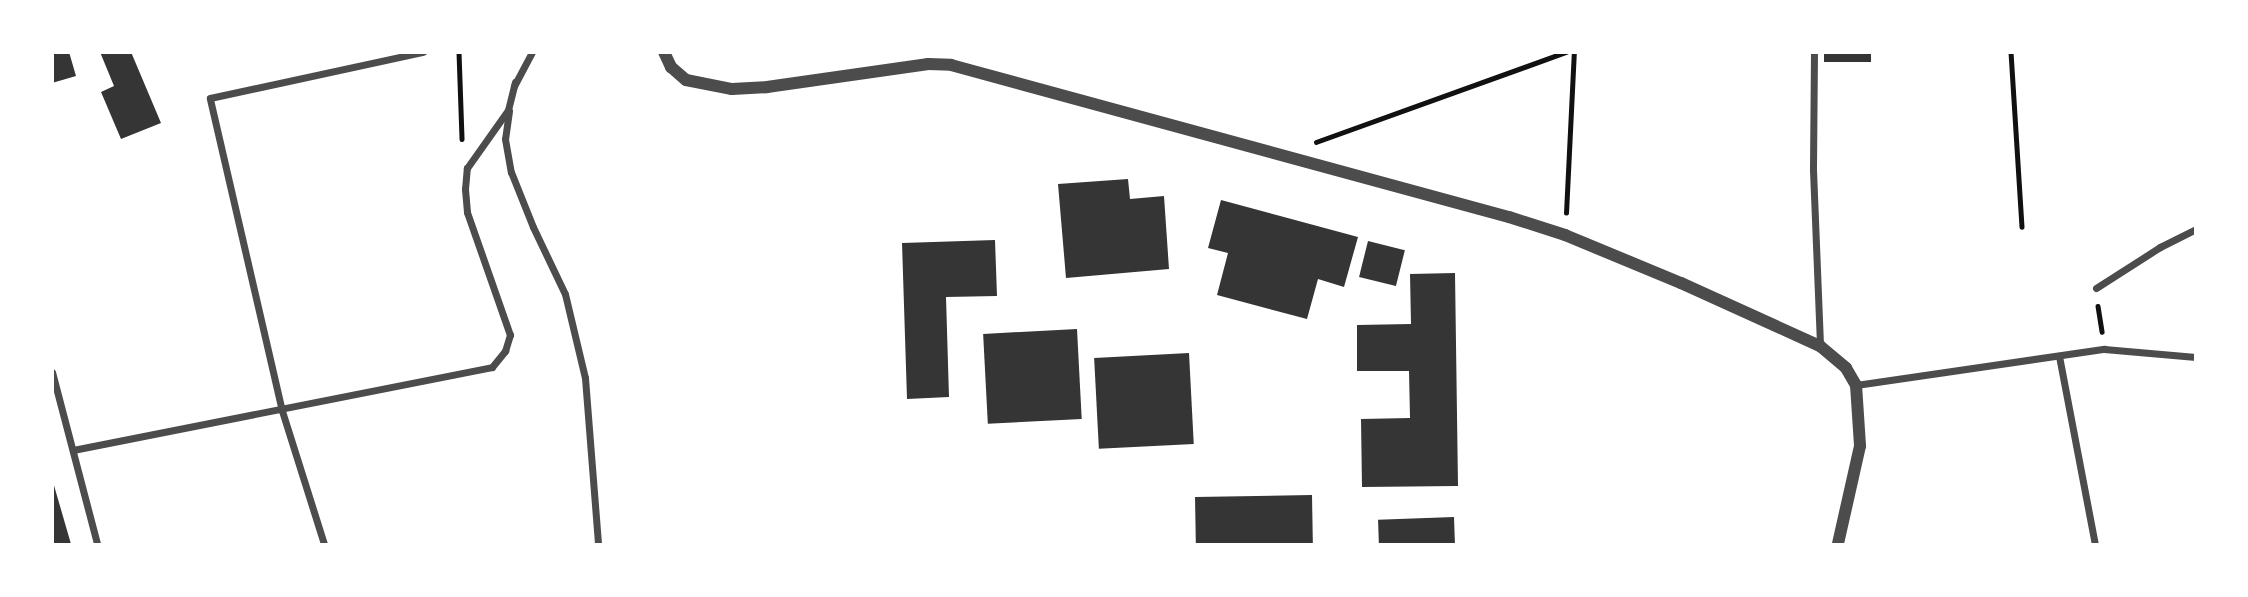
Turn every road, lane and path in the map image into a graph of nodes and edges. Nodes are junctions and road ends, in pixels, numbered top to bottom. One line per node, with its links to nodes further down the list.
1 (423, 52): 22 (street)
2 (459, 52): 10 (path)
3 (532, 52): 9 (street)
4 (664, 52): 11 (street)
5 (1566, 52): 11 (path)
6 (1574, 52): 14 (path)
7 (1814, 52): 16 (street)
8 (2011, 52): 12 (path)
9 (515, 82): 22 (street); 26 (street)
10 (463, 148)
11 (1279, 155): 14 (street)
12 (2022, 228)
13 (2196, 229): 15 (street)
14 (1565, 235): 16 (street)
15 (2096, 288): 17 (path)
16 (1820, 346): 21 (street)
17 (2104, 349): 18 (street); 19 (street)
18 (2059, 356): 21 (street); 28 (street)
19 (2196, 357)
20 (52, 372): 23 (street)
21 (1856, 386): 27 (street)
22 (282, 411): 23 (street); 25 (street)
23 (73, 450): 24 (street)
24 (97, 544)
25 (324, 544)
26 (598, 544)
27 (1838, 544)
28 (2095, 544)

